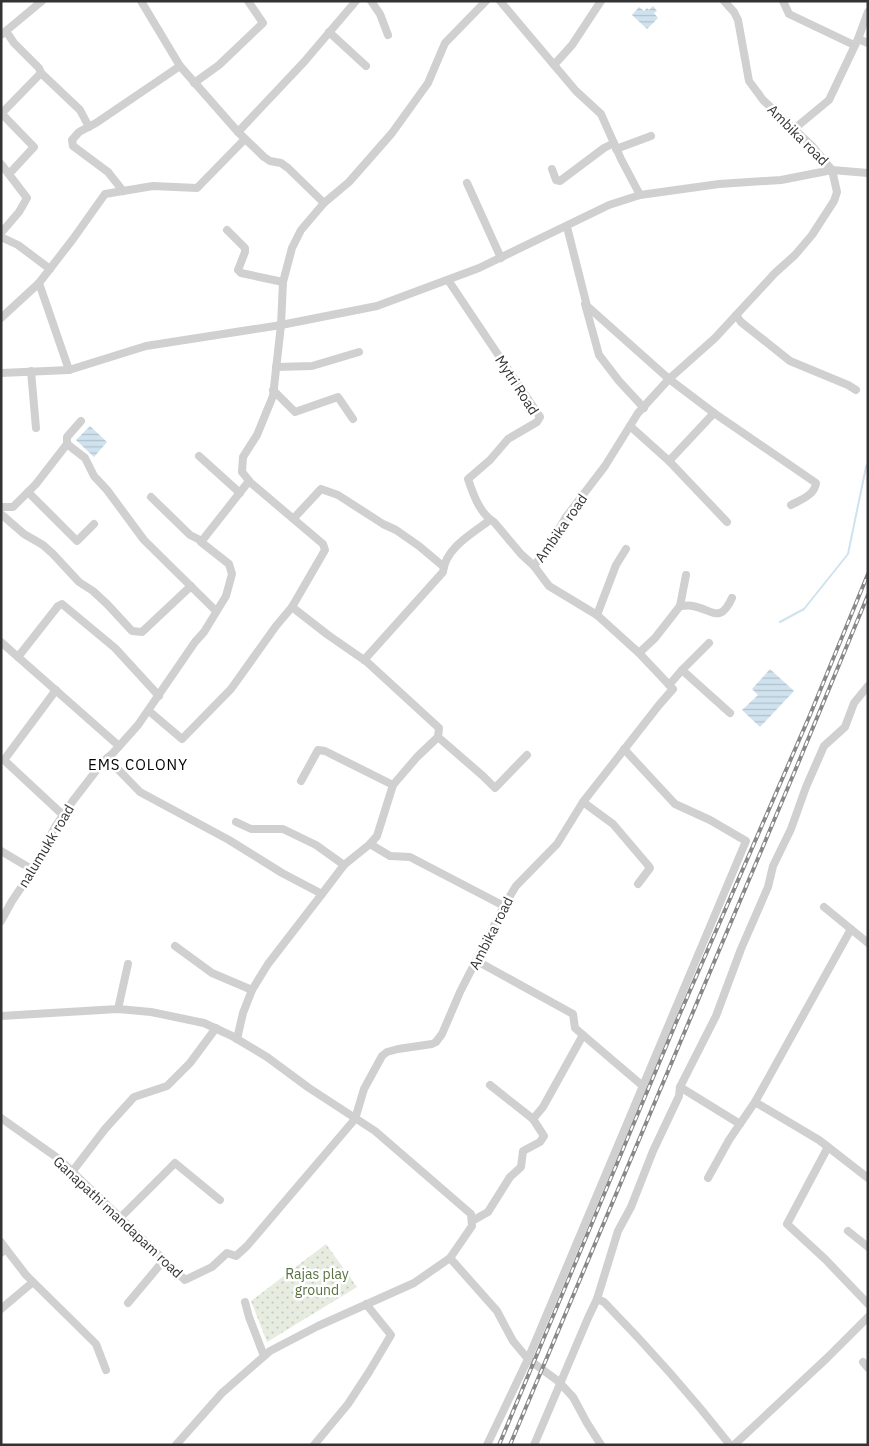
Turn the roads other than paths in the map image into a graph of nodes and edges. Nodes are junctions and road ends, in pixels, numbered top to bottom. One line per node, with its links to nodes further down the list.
1 (42, 1): 13 (street)
2 (141, 1): 18 (street)
3 (248, 1): 21 (street)
4 (356, 1): 12 (street)
5 (371, 1): 14 (street)
6 (486, 1): 37 (street)
7 (500, 1): 17 (street)
8 (601, 1): 17 (street)
9 (724, 1): 24 (street, Ambika road)
10 (783, 1): 15 (street)
11 (868, 12): 15 (street)
12 (330, 32): 19 (street); 25 (street)
13 (3, 33): 20 (street)
14 (388, 35)
15 (856, 42): 16 (street); 24 (street)
16 (868, 43)
17 (554, 65): 28 (street)
18 (180, 66): 21 (street); 23 (street)
19 (366, 66)
20 (42, 72): 22 (street); 23 (street)
21 (194, 83): 25 (street)
22 (1, 114): 33 (street)
23 (89, 127): 35 (street)
24 (794, 129): 31 (street, Ambika road)
25 (238, 132): 27 (street)
26 (651, 136): 28 (street)
27 (245, 139): 35 (street); 37 (street)
28 (615, 146): 30 (street); 36 (street)
29 (1, 164): 33 (street)
30 (552, 169)
31 (832, 170): 32 (street); 36 (street); 47 (street, Ambika road)
32 (868, 173)
33 (9, 174): 40 (street)
34 (467, 183): 42 (street)
35 (123, 191): 43 (street)
36 (640, 195): 38 (street)
37 (324, 203): 46 (street)
38 (567, 227): 42 (street); 55 (street); 58 (street)
39 (227, 230): 46 (street)
40 (1, 233)
41 (1, 237): 43 (street)
42 (501, 258): 44 (street)
43 (50, 269): 45 (street)
44 (448, 280): 49 (street); 75 (street, Mytri Road)
45 (39, 282): 48 (street); 52 (street)
46 (283, 282): 49 (street)
47 (736, 315): 55 (street, Ambika road); 57 (street)
48 (1, 318)
49 (280, 325): 51 (street); 52 (street)
50 (359, 352): 51 (street)
51 (276, 366): 56 (street)
52 (69, 370): 53 (street)
53 (31, 371): 54 (street); 63 (street)
54 (1, 373)
55 (669, 379): 58 (street, Ambika road); 59 (street)
56 (273, 390): 60 (street); 67 (street)
57 (856, 390)
58 (644, 408): 62 (street, Ambika road)
59 (714, 413): 66 (street); 71 (street)
60 (353, 420)
61 (81, 421): 64 (street)
62 (630, 426): 66 (street); 80 (street, Ambika road)
63 (36, 428)
64 (67, 444): 68 (street); 83 (street)
65 (199, 456): 69 (street)
66 (669, 461): 76 (street)
67 (249, 481): 69 (street); 74 (street)
68 (28, 492): 72 (street); 77 (street)
69 (240, 493): 78 (street)
70 (151, 497): 78 (street, nalumukk road)
71 (791, 505)
72 (1, 507)
73 (1, 514): 83 (street)
74 (294, 518): 81 (street); 86 (street)
75 (490, 520): 80 (street, Mytri Road); 81 (street)
76 (727, 522)
77 (94, 524)
78 (202, 541): 87 (street, nalumukk road)
79 (626, 549): 88 (street)
80 (534, 566): 88 (street, Ambika road)
81 (444, 567): 93 (street)
82 (686, 575): 85 (street)
83 (192, 586): 87 (street)
84 (732, 598): 85 (street)
85 (680, 606): 91 (street)
86 (292, 607): 93 (street); 99 (street)
87 (216, 611): 98 (street, nalumukk road)
88 (597, 615): 91 (street, Ambika road)
89 (1, 642): 92 (street)
90 (709, 643): 94 (street)
91 (639, 653): 95 (street, Ambika road)
92 (18, 657): 97 (street); 98 (street)
93 (364, 660): 101 (street)
94 (682, 670): 95 (street); 100 (street)
95 (669, 685): 103 (street, Ambika road)
96 (868, 686): 133 (street)
97 (56, 690): 102 (street); 109 (street)
98 (159, 696): 99 (street, nalumukk road)
99 (149, 711): 102 (street, nalumukk road)
100 (730, 714)
101 (438, 737): 104 (street); 107 (street)
102 (119, 746): 105 (street, nalumukk road)
103 (624, 749): 108 (street, Ambika road); 132 (street)
104 (527, 754)
105 (107, 758): 109 (street, nalumukk road); 116 (street)
106 (302, 781): 107 (street)
107 (393, 785): 111 (street)
108 (583, 802): 115 (street); 117 (street, Ambika road)
109 (63, 815): 114 (street, nalumukk road)
110 (236, 822): 113 (street)
111 (370, 844): 113 (street); 117 (street)
112 (1, 851): 114 (street)
113 (344, 865): 116 (street)
114 (34, 870): 119 (street, nalumukk road)
115 (638, 884)
116 (322, 894): 125 (street)
117 (504, 906): 123 (street, Ambika road)
118 (824, 907): 120 (street)
119 (1, 921)
120 (851, 929): 121 (street); 134 (street)
121 (868, 943)
122 (175, 946): 125 (street)
123 (477, 961): 129 (street); 136 (street, Ambika road)
124 (128, 964): 126 (street)
125 (252, 990): 130 (street)
126 (118, 1009): 127 (street); 128 (street)
127 (1, 1016)
128 (216, 1028): 130 (street); 140 (street)
129 (583, 1035): 132 (street); 137 (street)
130 (237, 1039): 136 (street)
131 (490, 1085): 137 (street)
132 (644, 1087): 160 (street)
133 (680, 1087): 138 (street); 152 (street)
134 (755, 1102): 138 (street); 139 (street)
135 (1, 1118): 140 (street, Ganapathi mandapam road)
136 (355, 1119): 145 (street); 150 (street, Ganapathi mandapam road)
137 (533, 1119): 145 (street)
138 (740, 1124): 141 (street)
139 (828, 1147): 142 (street); 156 (street)
140 (72, 1172): 144 (street, Ganapathi mandapam road)
141 (708, 1178)
142 (868, 1178)
143 (220, 1200): 144 (street)
144 (120, 1218): 150 (street, Ganapathi mandapam road)
145 (472, 1221): 149 (street)
146 (848, 1231): 147 (street)
147 (868, 1247)
148 (3, 1248): 151 (street)
149 (450, 1258): 155 (street); 160 (street)
150 (164, 1260): 154 (street)
151 (33, 1282): 157 (street); 161 (street)
152 (597, 1299): 162 (street); 168 (street)
153 (245, 1302): 159 (street)
154 (128, 1303)
155 (366, 1304): 159 (street); 164 (street)
156 (868, 1304)
157 (1, 1308)
158 (867, 1319): 169 (street)
159 (264, 1356): 163 (street)
160 (528, 1360): 162 (street); 165 (street)
161 (106, 1370)
162 (560, 1383): 166 (street); 167 (street)
163 (176, 1445)
164 (314, 1445)
165 (487, 1445)
166 (534, 1445)
167 (601, 1445)
168 (730, 1445)
169 (734, 1445)

